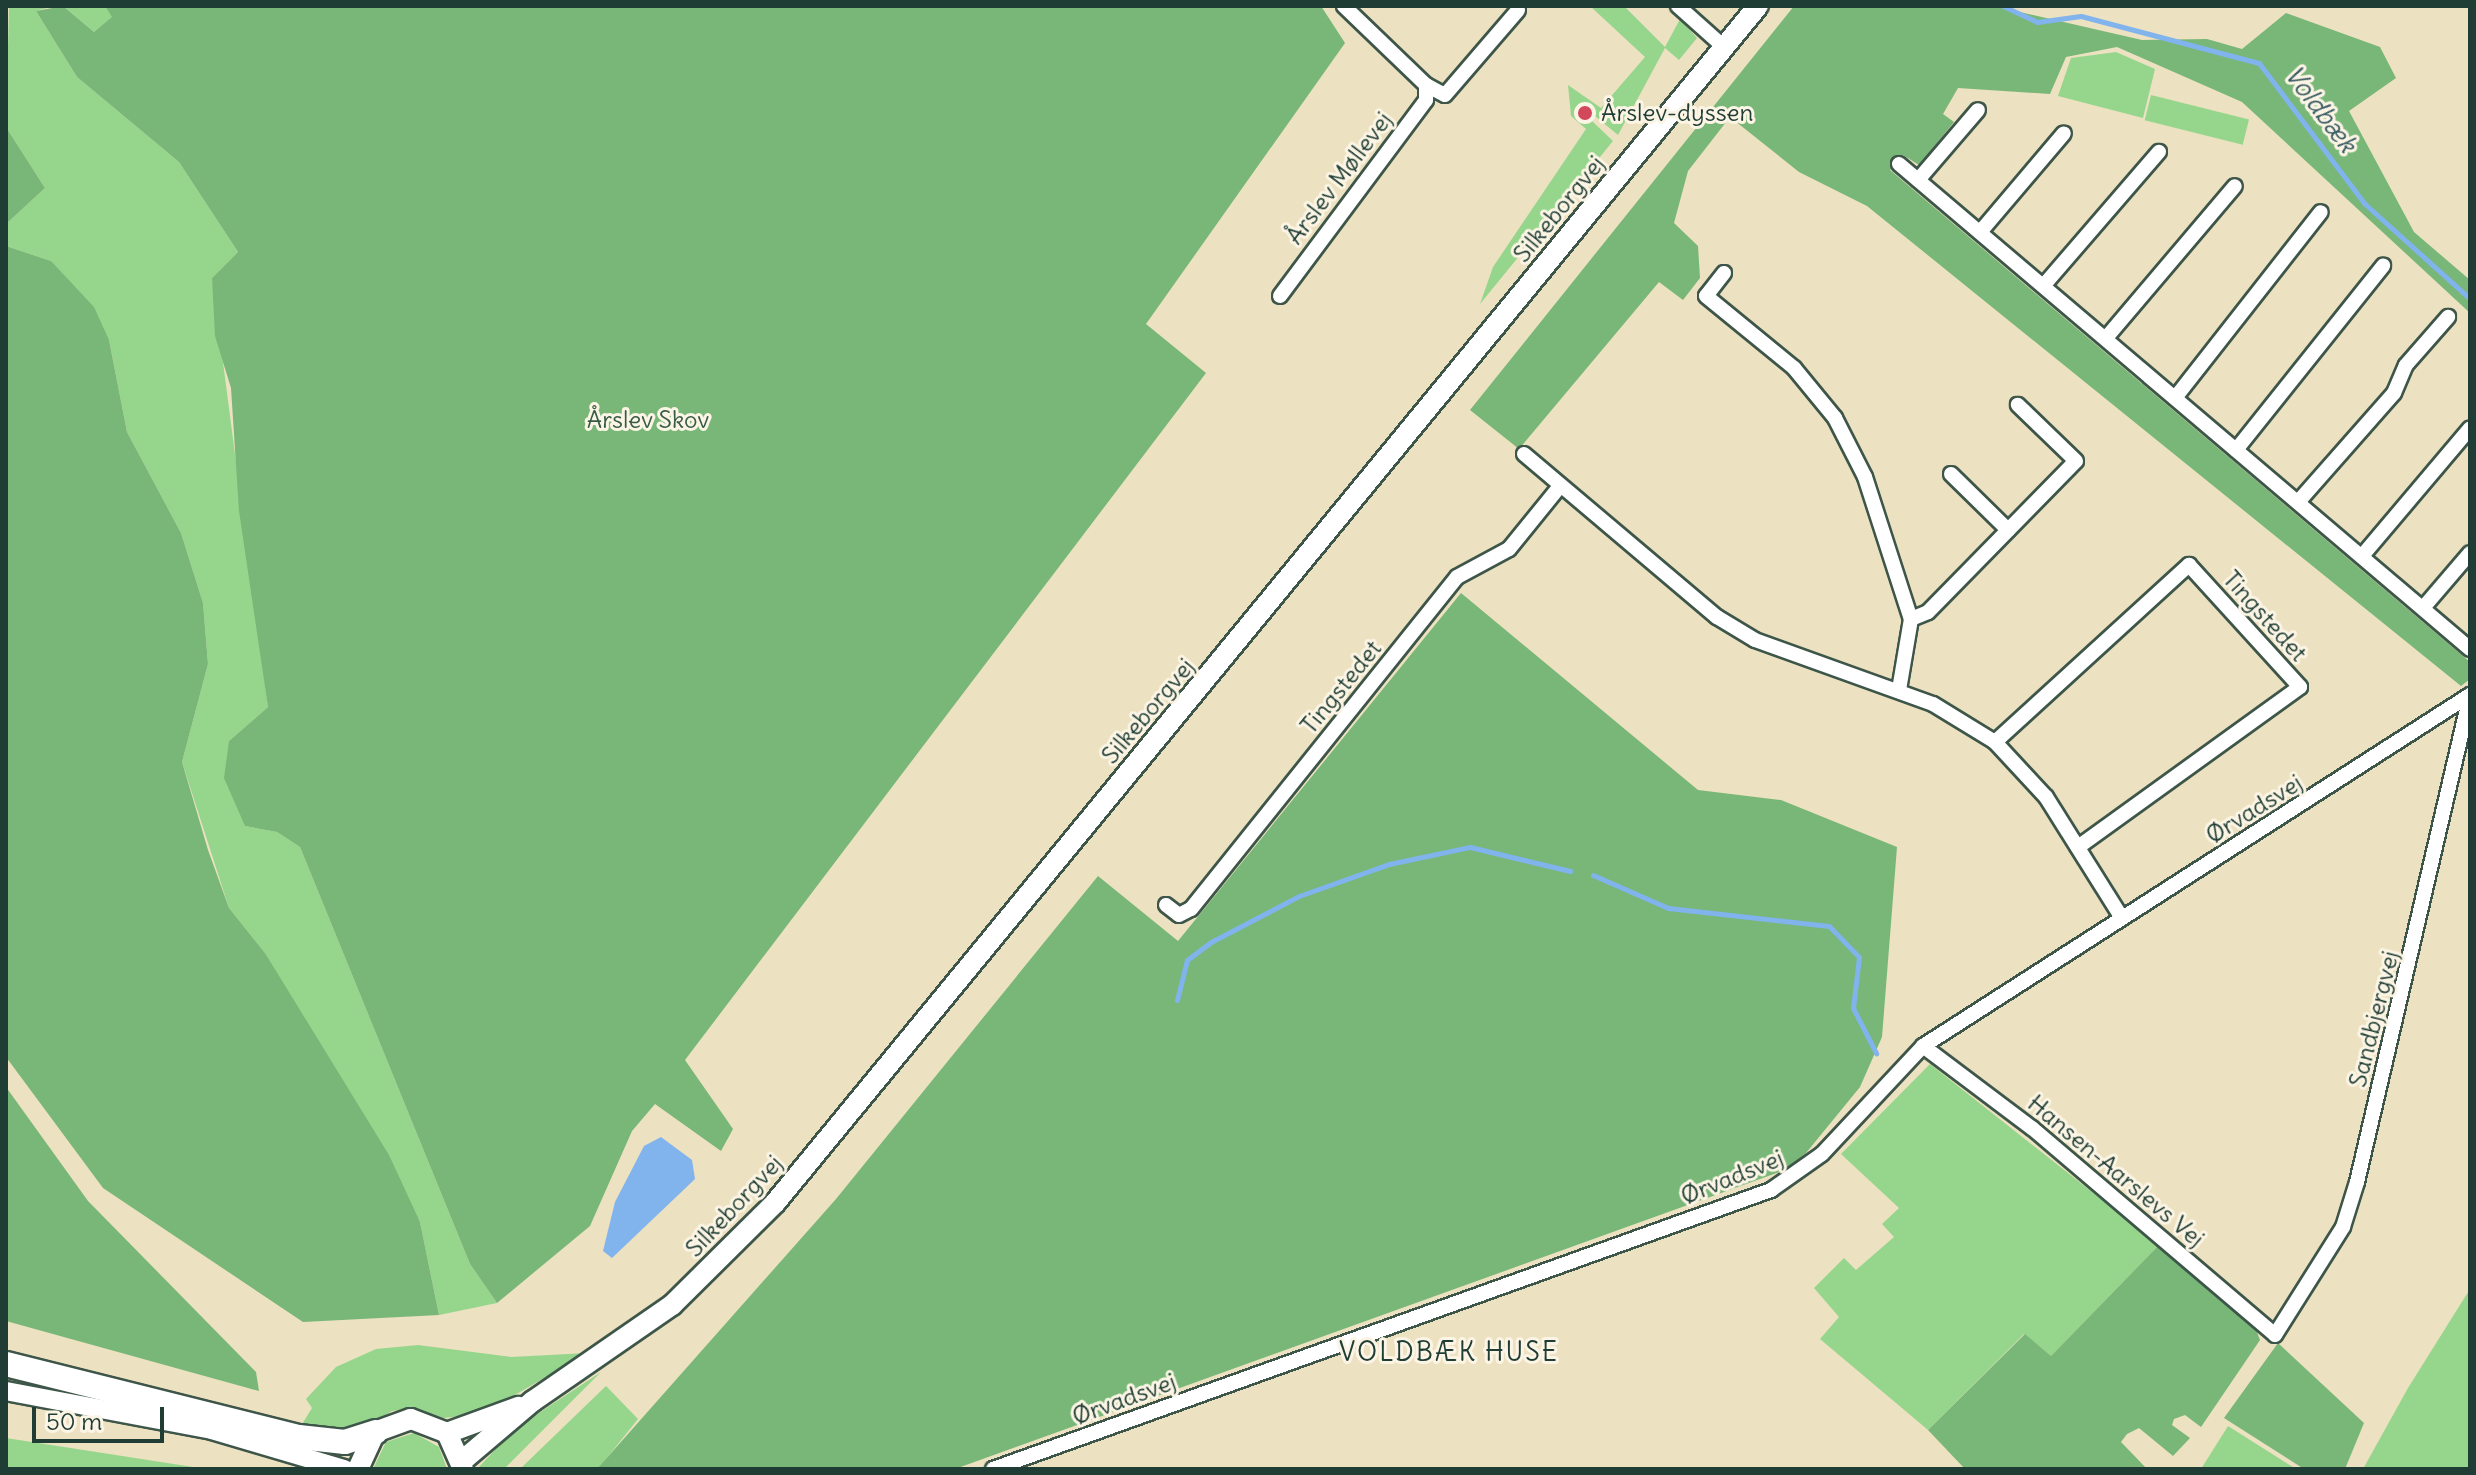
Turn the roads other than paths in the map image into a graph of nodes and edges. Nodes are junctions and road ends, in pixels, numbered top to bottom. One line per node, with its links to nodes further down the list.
1 (1344, 6): 6 (street)
2 (1678, 6): 5 (street)
3 (1758, 6): 5 (main road, Silkeborgvej)
4 (1518, 10): 6 (street)
5 (1724, 47): 47 (main road, Silkeborgvej)
6 (1426, 85): 18 (street, Årslev Møllevej)
7 (1978, 110): 11 (street)
8 (2064, 133): 14 (street)
9 (2159, 152): 17 (street)
10 (1899, 164): 11 (street)
11 (1918, 180): 14 (street)
12 (2235, 186): 20 (street)
13 (2321, 212): 21 (street)
14 (1981, 231): 17 (street)
15 (2383, 266): 24 (street)
16 (1724, 273): 33 (street)
17 (2044, 285): 20 (street)
18 (1280, 296)
19 (2448, 317): 28 (street)
20 (2106, 338): 21 (street)
21 (2175, 398): 24 (street)
22 (2018, 405): 29 (street)
23 (2470, 428): 31 (street)
24 (2236, 450): 28 (street)
25 (1524, 454): 27 (street)
26 (1951, 474): 29 (street)
27 (1560, 486): 35 (street); 39 (street, Tingstedet)
28 (2298, 502): 31 (street)
29 (2008, 530): 33 (street)
30 (2470, 553): 32 (street)
31 (2362, 556): 32 (street)
32 (2423, 608): 34 (street)
33 (1911, 619): 35 (street)
34 (2470, 649)
35 (1899, 690): 37 (street)
36 (2470, 695): 40 (street, Ørvadsvej); 42 (street, Sandbjergvej)
37 (1995, 742): 38 (street); 38 (street, Tingstedet)
38 (2078, 847): 40 (street)
39 (1166, 905)
40 (2122, 918): 41 (street, Ørvadsvej)
41 (1923, 1046): 42 (street, Hansen-Aarslevs Vej); 53 (street, Ørvadsvej)
42 (2275, 1335)
43 (6, 1353): 46 (highway)
44 (6, 1364): 46 (highway)
45 (6, 1391): 51 (street)
46 (130, 1395): 48 (highway)
47 (533, 1401): 49 (main road, Silkeborgvej); 50 (main road, Silkeborgvej)
48 (375, 1432): 49 (main road); 52 (main road)
49 (447, 1433): 50 (main road)
50 (463, 1465)
51 (344, 1469)
52 (358, 1469)
53 (993, 1469)

